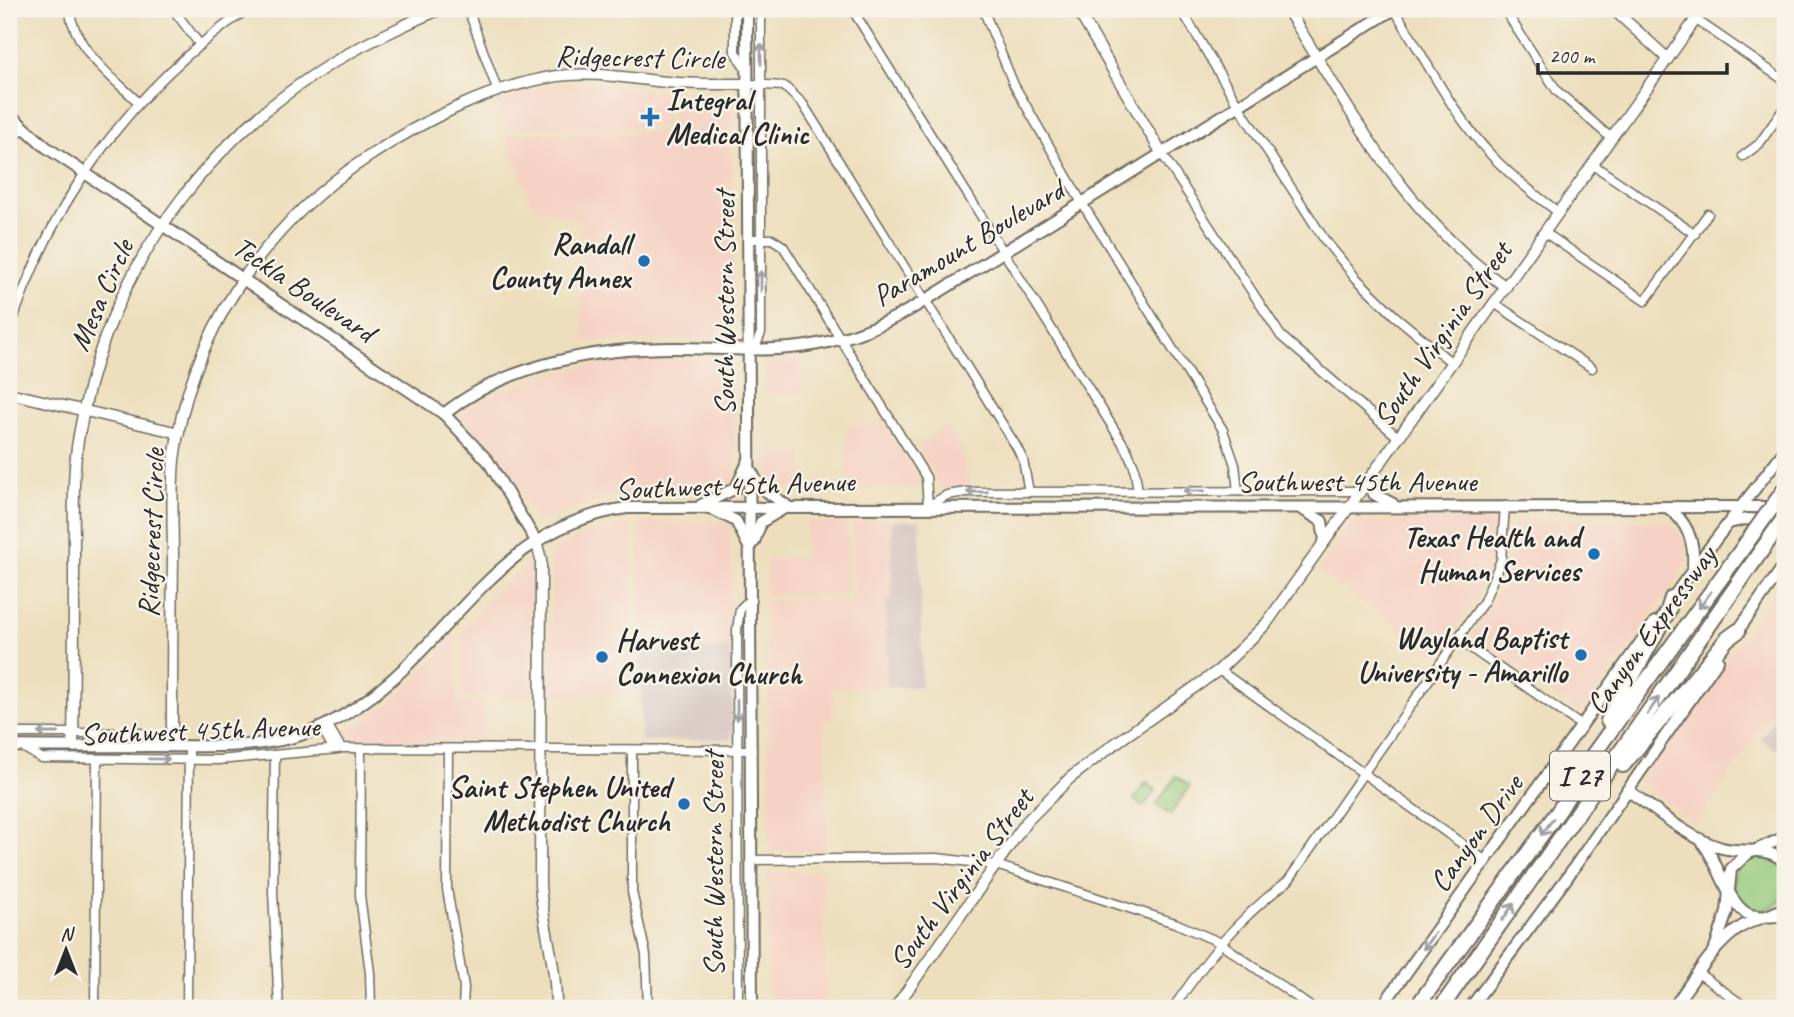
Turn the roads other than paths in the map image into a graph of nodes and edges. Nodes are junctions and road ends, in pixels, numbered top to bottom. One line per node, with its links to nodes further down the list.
1 (69, 9): 27 (street)
2 (173, 9): 19 (street)
3 (248, 9): 19 (street)
4 (442, 9): 41 (street, Mesa Circle)
5 (468, 9): 26 (street)
6 (735, 9): 22 (street)
7 (747, 9): 22 (main road, South Western Street)
8 (761, 9): 25 (street, one-way to 8)
9 (852, 9): 46 (street)
10 (983, 9): 38 (street)
11 (1077, 9): 34 (street)
12 (1181, 9): 28 (street)
13 (1287, 9): 20 (street)
14 (1394, 9): 20 (main road, Paramount Boulevard); 39 (street)
15 (1504, 9): 33 (street)
16 (1613, 9): 21 (street)
17 (1703, 9): 18 (street, South Virginia Street)
18 (1695, 19): 21 (street, South Virginia Street); 23 (street)
19 (200, 45): 27 (street)
20 (1317, 57): 28 (main road, Paramount Boulevard); 48 (street)
21 (1668, 58): 33 (street, South Virginia Street)
22 (747, 70): 24 (main road, South Western Street)
23 (1785, 81)
24 (747, 84): 25 (street); 26 (street, Ridgecrest Circle); 44 (main road, South Western Street)
25 (761, 84): 45 (street); 49 (street)
26 (498, 92): 47 (street, Ridgecrest Circle)
27 (138, 102): 37 (street)
28 (1238, 106): 34 (main road, Paramount Boulevard); 54 (street)
29 (1785, 107): 35 (street)
30 (9, 114): 31 (main road, Teckla Boulevard)
31 (22, 129): 32 (main road); 37 (main road, Teckla Boulevard)
32 (9, 138)
33 (1611, 138): 36 (street, South Virginia Street)
34 (1162, 154): 38 (main road, Paramount Boulevard); 60 (street)
35 (1743, 156)
36 (1592, 164): 39 (street, South Virginia Street); 43 (street)
37 (85, 172): 41 (main road, Teckla Boulevard); 51 (street)
38 (1082, 203): 46 (main road, Paramount Boulevard); 67 (street)
39 (1558, 212): 42 (street, South Virginia Street)
40 (1709, 214): 43 (street)
41 (162, 224): 47 (main road, Teckla Boulevard); 57 (street, Mesa Circle)
42 (1544, 232): 43 (street); 48 (street, South Virginia Street)
43 (1695, 234)
44 (748, 239): 45 (street); 53 (main road, South Western Street)
45 (761, 239): 52 (street); 53 (street, one-way to 45)
46 (1005, 250): 49 (main road, Paramount Boulevard); 66 (street)
47 (243, 277): 58 (main road, Teckla Boulevard); 59 (street, Ridgecrest Circle)
48 (1506, 287): 50 (street, South Virginia Street)
49 (926, 300): 52 (main road, Paramount Boulevard); 70 (street)
50 (1494, 303): 54 (street, South Virginia Street); 55 (street)
51 (9, 332)
52 (841, 339): 53 (main road, Paramount Boulevard); 74 (street)
53 (752, 348): 58 (main road, Paramount Boulevard); 62 (main road, South Western Street)
54 (1451, 363): 60 (street, South Virginia Street)
55 (1592, 368)
56 (9, 393): 57 (street)
57 (84, 410): 59 (street); 98 (street, Mesa Circle)
58 (444, 414): 85 (main road, Teckla Boulevard)
59 (179, 433): 103 (street, Ridgecrest Circle)
60 (1399, 438): 64 (street, South Virginia Street)
61 (1785, 450): 63 (main road, Canyon Drive)
62 (749, 462): 71 (main road); 72 (main road, South Western Street); 73 (main road)
63 (1773, 466): 65 (main road); 80 (main road, Canyon Drive)
64 (1370, 478): 69 (street, South Virginia Street); 78 (main road)
65 (1785, 486): 117 (highway, Canyon Expressway / I 27, one-way to 117, bridge)
66 (1138, 491): 67 (street, Southwest 45th Avenue, one-way to 66); 70 (street, Southwest 45th Avenue)
67 (1238, 491): 68 (street, Southwest 45th Avenue)
68 (1321, 491): 69 (street, Southwest 45th Avenue); 76 (street)
69 (1361, 491): 77 (street, South Virginia Street)
70 (1029, 492): 74 (street, Southwest 45th Avenue, one-way to 74)
71 (701, 506): 72 (main road, Southwest 45th Avenue); 85 (main road, Southwest 45th Avenue); 87 (main road)
72 (750, 506): 73 (main road, Southwest 45th Avenue); 87 (main road, South Western Street)
73 (789, 506): 74 (main road, Southwest 45th Avenue); 87 (main road)
74 (928, 506): 75 (main road, Southwest 45th Avenue)
75 (1294, 506): 76 (main road, Southwest 45th Avenue); 86 (main road)
76 (1321, 506): 77 (main road, Southwest 45th Avenue)
77 (1349, 506): 78 (main road, Southwest 45th Avenue); 86 (street, South Virginia Street)
78 (1399, 506): 79 (main road, Southwest 45th Avenue)
79 (1505, 506): 81 (main road, Southwest 45th Avenue); 93 (street)
80 (1744, 506): 81 (main road, Southwest 45th Avenue); 82 (main road, Southwest 45th Avenue); 84 (main road, Canyon Drive)
81 (1667, 507): 89 (main road)
82 (1785, 507)
83 (1785, 518): 84 (main road); 123 (highway, Canyon Expressway / I 27, one-way to 83, bridge)
84 (1726, 525): 89 (main road, Canyon Drive)
85 (536, 541): 95 (main road, Southwest 45th Avenue); 109 (street)
86 (1325, 541): 94 (street, South Virginia Street)
87 (750, 550): 90 (main road, South Western Street)
88 (1785, 564): 92 (main road)
89 (1693, 568): 91 (main road, Canyon Drive)
90 (751, 598): 111 (street, South Western Street, one-way to 111); 112 (main road, South Western Street)
91 (1672, 598): 96 (main road, Canyon Drive); 117 (highway)
92 (1738, 631): 120 (main road); 123 (highway)
93 (1458, 639): 96 (street); 119 (street)
94 (1219, 670): 119 (street); 128 (street, South Virginia Street)
95 (324, 725): 99 (main road, Southwest 45th Avenue); 106 (street)
96 (1583, 726): 126 (main road, Canyon Drive)
97 (9, 733): 98 (street, Southwest 45th Avenue, one-way to 97)
98 (73, 734): 103 (street, Southwest 45th Avenue); 105 (street, Mesa Circle)
99 (288, 738): 104 (main road, Southwest 45th Avenue); 113 (street)
100 (9, 746): 101 (main road, Southwest 45th Avenue)
101 (21, 746): 105 (main road, Southwest 45th Avenue); 115 (street, Southwest 45th Avenue)
102 (130, 746): 103 (main road, Southwest 45th Avenue); 105 (main road, Southwest 45th Avenue); 116 (street)
103 (166, 746): 104 (main road, Southwest 45th Avenue)
104 (188, 746): 118 (street)
105 (73, 747)
106 (341, 748): 107 (street, Southwest 45th Avenue); 113 (street, Southwest 45th Avenue)
107 (361, 749): 108 (street, Southwest 45th Avenue); 141 (street)
108 (448, 749): 109 (street, Southwest 45th Avenue); 142 (street)
109 (540, 749): 110 (street, Southwest 45th Avenue); 143 (street)
110 (632, 750): 111 (street, Southwest 45th Avenue); 144 (street)
111 (738, 750): 112 (street, Southwest 45th Avenue); 136 (street, South Western Street)
112 (752, 750): 125 (main road, South Western Street)
113 (291, 751): 114 (street, Southwest 45th Avenue)
114 (275, 755): 118 (street, Southwest 45th Avenue); 140 (street)
115 (97, 759): 116 (street, Southwest 45th Avenue); 138 (street)
116 (130, 759): 118 (street, Southwest 45th Avenue, one-way to 118)
117 (1590, 759): 151 (highway, Canyon Expressway / I 27, one-way to 151)
118 (188, 760): 139 (street)
119 (1363, 773): 126 (street); 133 (street)
120 (1628, 790): 122 (main road); 153 (main road)
121 (1785, 838): 124 (main road)
122 (1700, 840): 124 (main road); 129 (main road)
123 (1555, 846): 152 (highway, Canyon Expressway / I 27, one-way to 123)
124 (1758, 851): 127 (main road); 129 (main road)
125 (752, 860): 128 (street); 137 (main road, South Western Street)
126 (1486, 861): 150 (main road, Canyon Drive, one-way to 150)
127 (1785, 862)
128 (996, 865): 133 (street); 147 (street, South Virginia Street)
129 (1728, 891): 132 (main road); 134 (main road)
130 (1785, 906): 132 (main road)
131 (1785, 916): 132 (main road)
132 (1763, 917): 134 (main road)
133 (1219, 943): 148 (street); 149 (street)
134 (1715, 951): 135 (main road)
135 (1698, 973): 154 (main road); 155 (street)
136 (738, 993): 137 (street); 145 (street, South Western Street)
137 (752, 993): 146 (main road, South Western Street)
138 (95, 1008)
139 (187, 1008)
140 (279, 1008)
141 (371, 1008)
142 (463, 1008)
143 (556, 1008)
144 (648, 1008)
145 (738, 1008)
146 (752, 1008)
147 (895, 1008)
148 (1172, 1008)
149 (1312, 1008)
150 (1381, 1008)
151 (1416, 1008)
152 (1440, 1008)
153 (1470, 1008)
154 (1673, 1008)
155 (1747, 1008)

